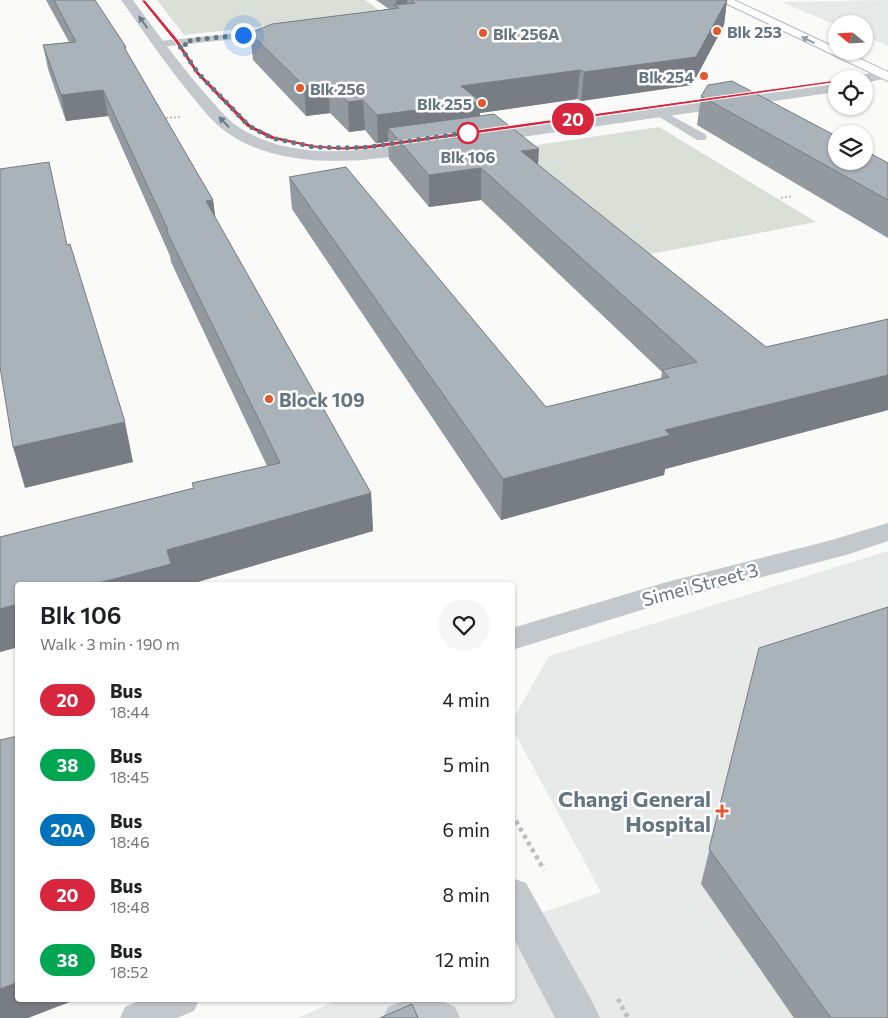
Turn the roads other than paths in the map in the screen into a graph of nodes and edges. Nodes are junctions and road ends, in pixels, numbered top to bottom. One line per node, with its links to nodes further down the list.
1 (127, 0): 4 (street, one-way to 1)
2 (725, 0): 5 (main road, one-way to 2)
3 (286, 29): 4 (lane)
4 (167, 39): 4 (street, one-way to 4)
5 (887, 77): 6 (street); 7 (street)
6 (873, 78)
7 (873, 81)
8 (828, 83): 10 (street)
9 (828, 89): 10 (street)
10 (656, 111): 11 (street); 12 (lane)
11 (470, 136)
12 (701, 137)
13 (888, 532): 14 (street, Simei Street 3)
14 (515, 638)
15 (515, 901): 20 (street)
16 (177, 1002): 17 (lane)
17 (138, 1018)
18 (400, 1018): 19 (lane)
19 (444, 1018)
20 (578, 1018)

